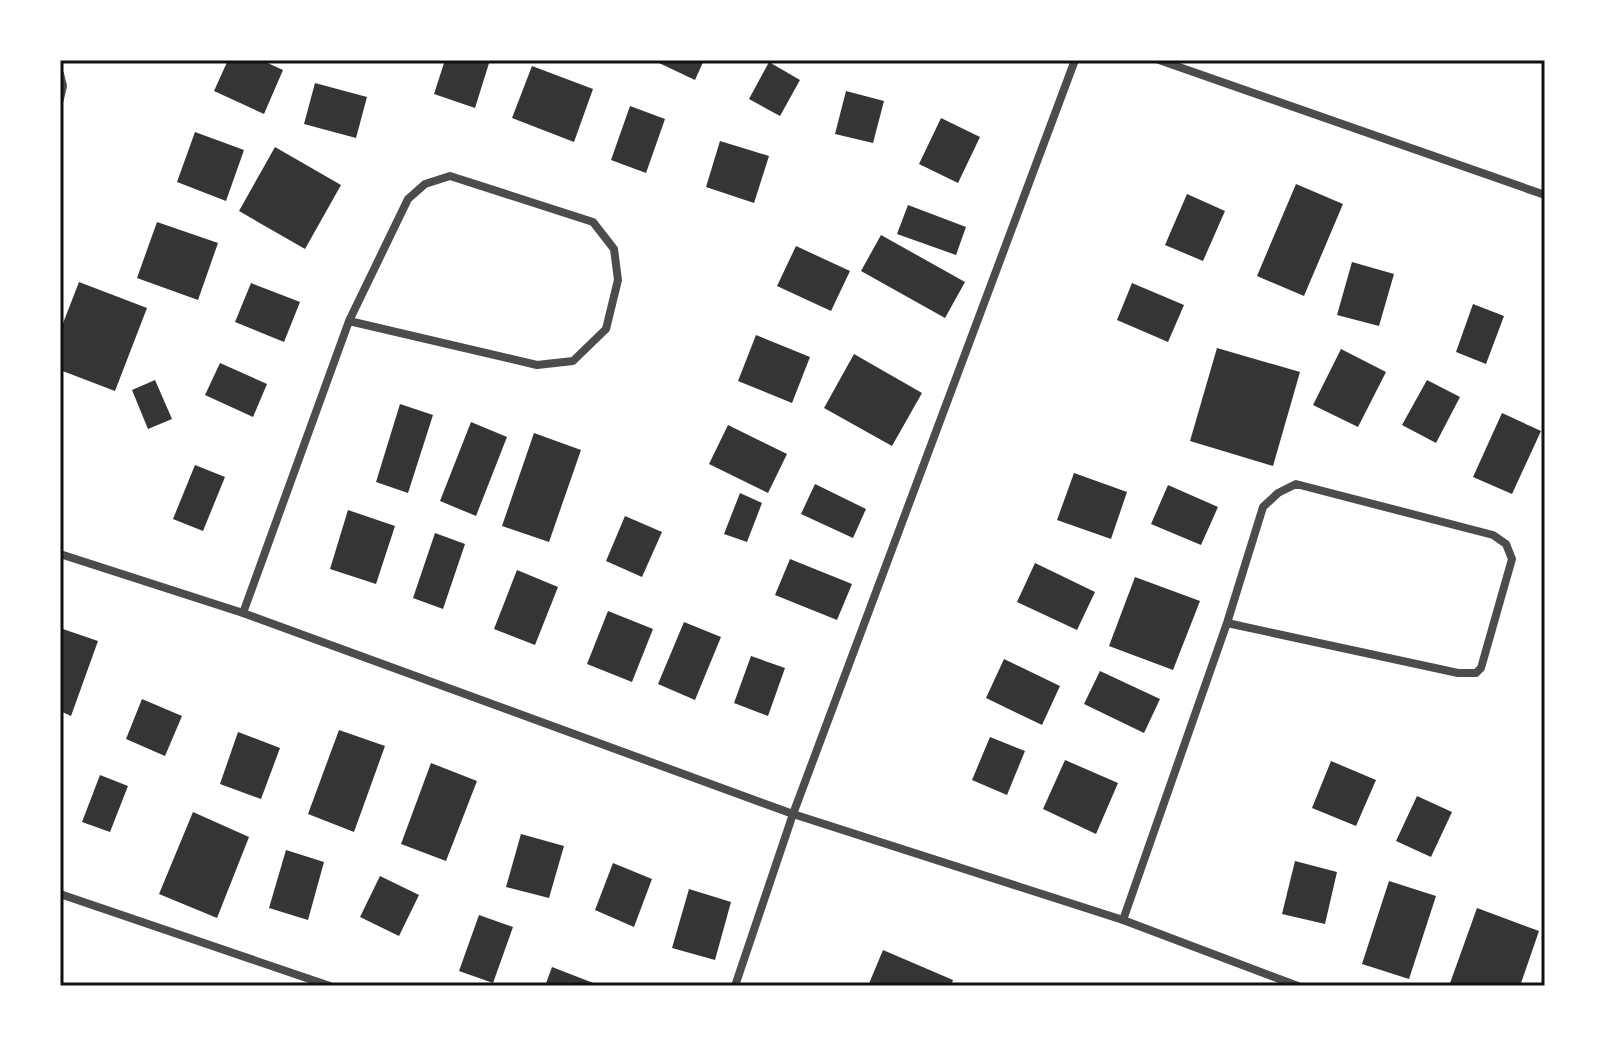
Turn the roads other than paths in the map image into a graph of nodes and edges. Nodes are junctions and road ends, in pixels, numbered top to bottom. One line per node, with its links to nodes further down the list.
1 (1075, 60): 10 (street)
2 (1159, 60): 5 (street)
3 (60, 74): 4 (street)
4 (60, 99)
5 (1545, 195)
6 (349, 321): 6 (street); 8 (street)
7 (60, 554): 8 (street)
8 (243, 613): 10 (street)
9 (1227, 623): 9 (street); 12 (street)
10 (793, 814): 12 (street); 14 (street)
11 (60, 894): 13 (street)
12 (1123, 920): 15 (street)
13 (330, 986)
14 (735, 986)
15 (1298, 986)

